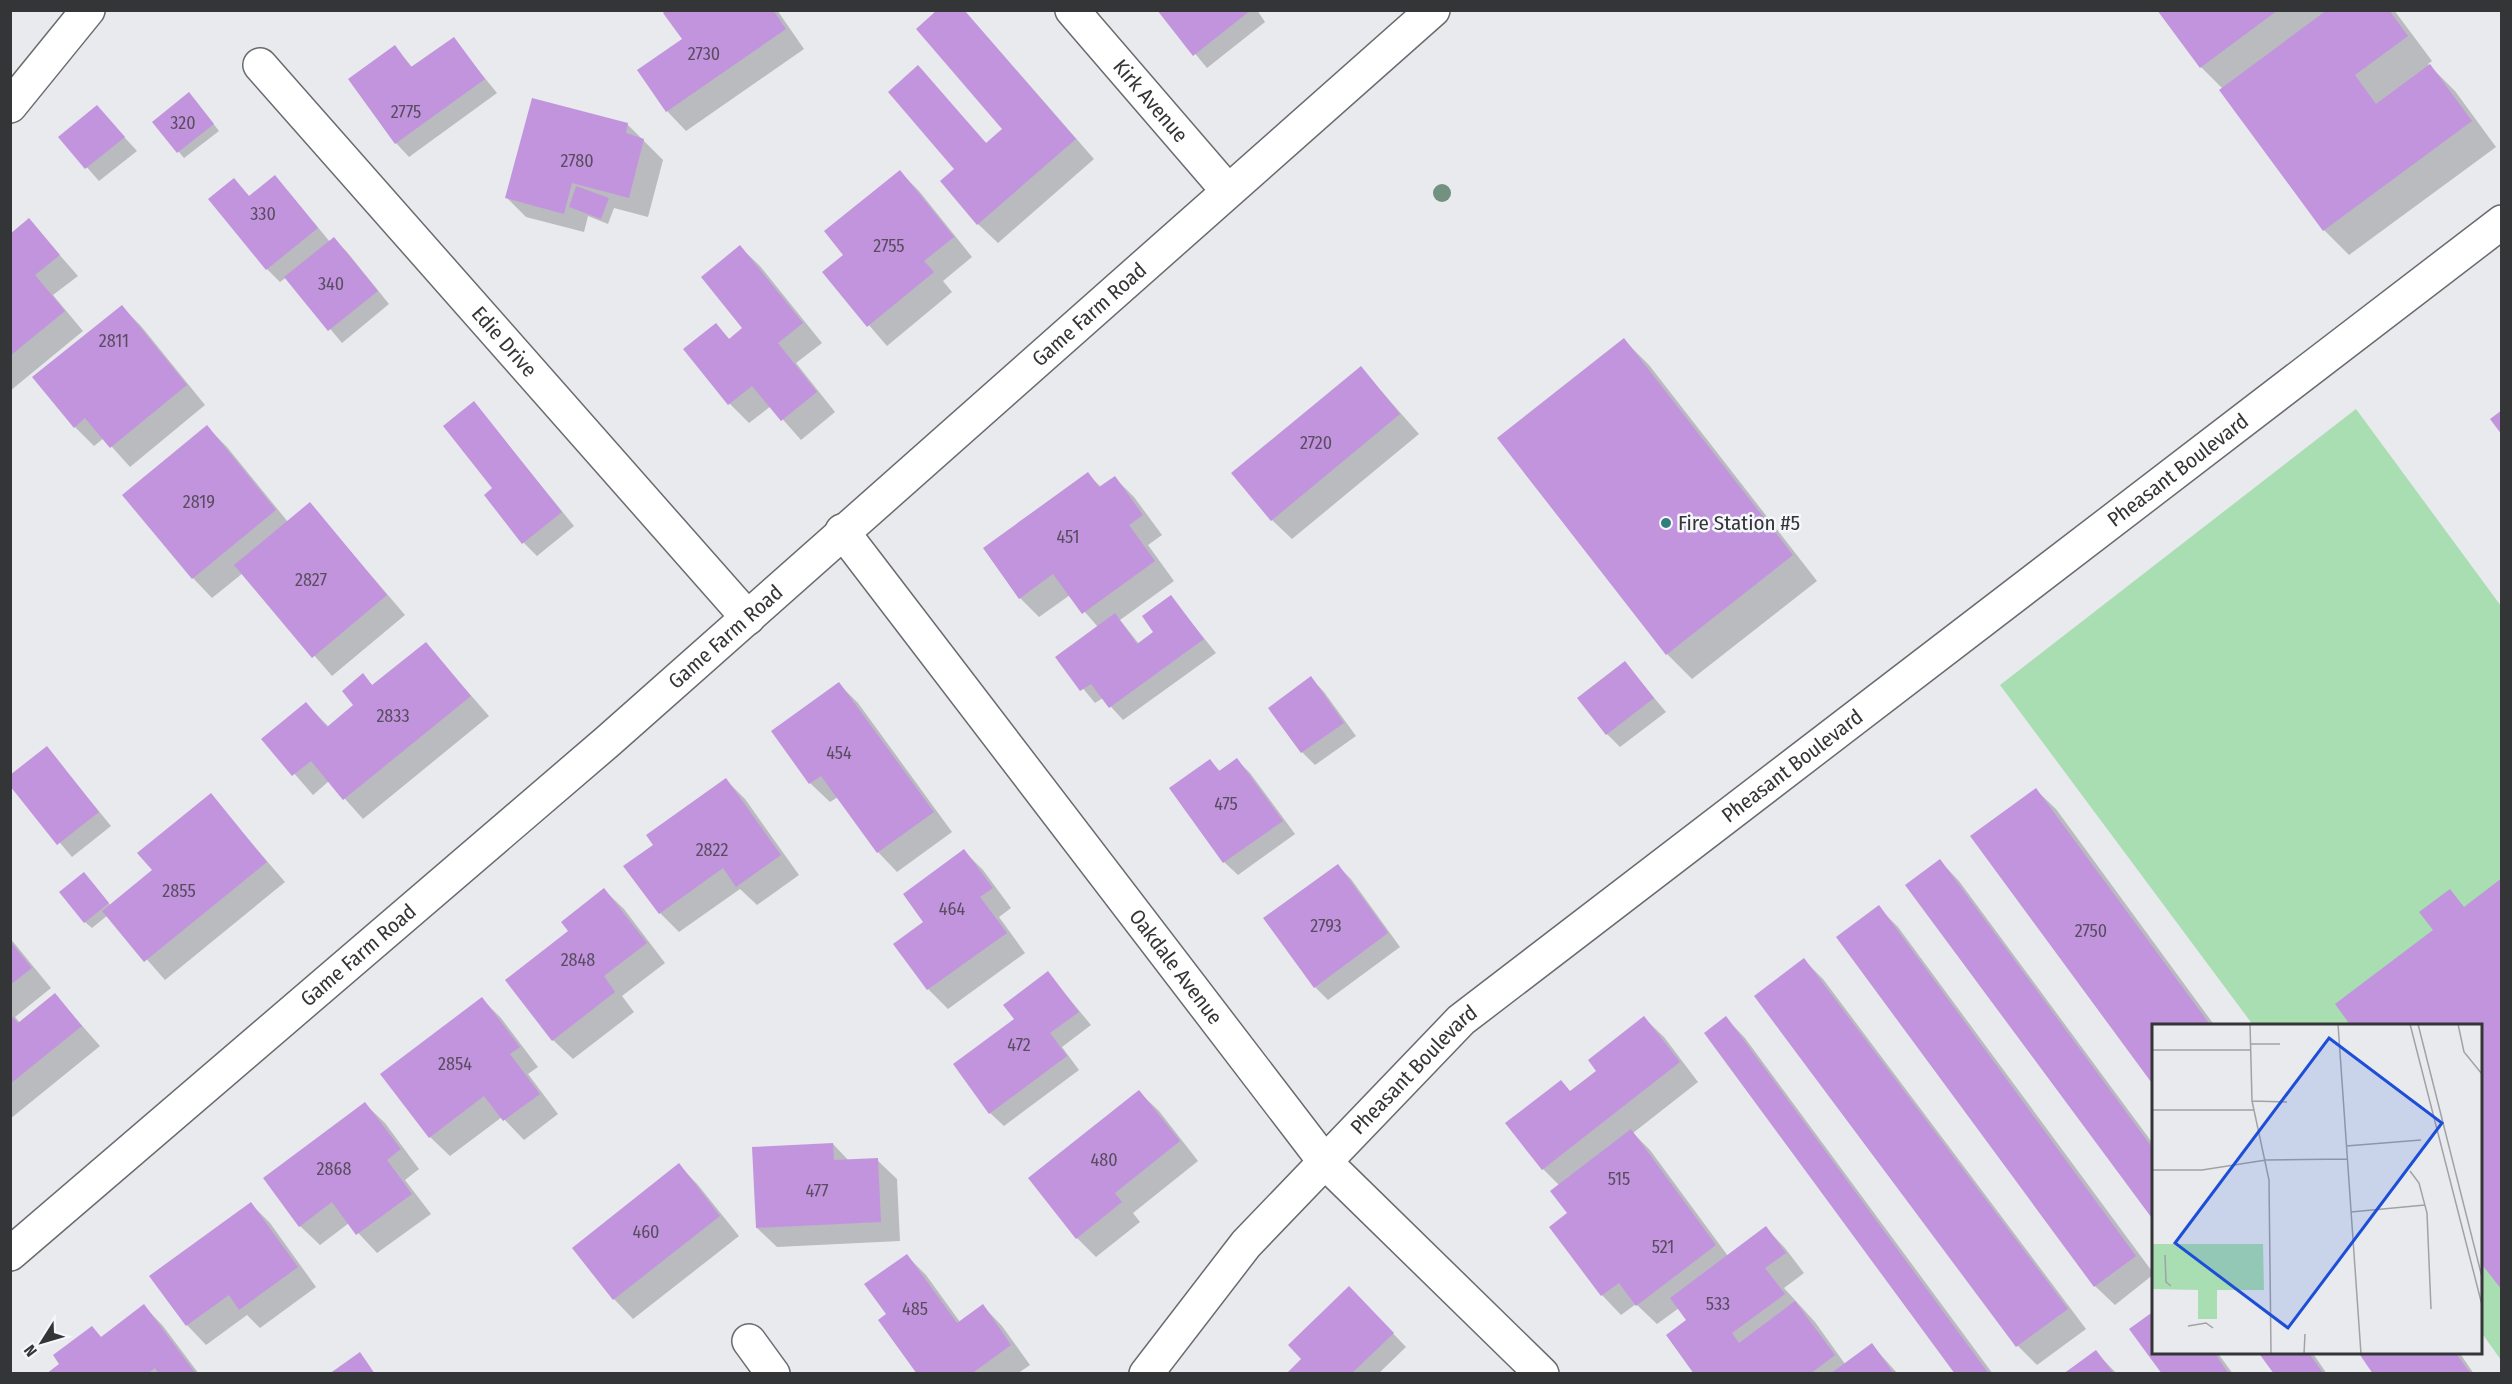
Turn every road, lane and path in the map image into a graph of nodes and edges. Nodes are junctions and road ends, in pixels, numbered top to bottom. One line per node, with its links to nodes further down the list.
1 (87, 10): 5 (street)
2 (1072, 10): 6 (street, Kirk Avenue)
3 (1433, 10): 6 (street, Game Farm Road)
4 (260, 65): 9 (street, Edie Drive)
5 (10, 106)
6 (1228, 191): 8 (street, Game Farm Road)
7 (2502, 222): 10 (street, Pheasant Boulevard)
8 (842, 531): 9 (street, Game Farm Road); 10 (street, Oakdale Avenue)
9 (748, 618): 11 (street, Game Farm Road)
10 (1325, 1162): 14 (street, Pheasant Boulevard); 15 (street, Oakdale Avenue)
11 (10, 1254)
12 (749, 1341): 13 (street)
13 (773, 1374)
14 (1146, 1374)
15 (1542, 1374)

